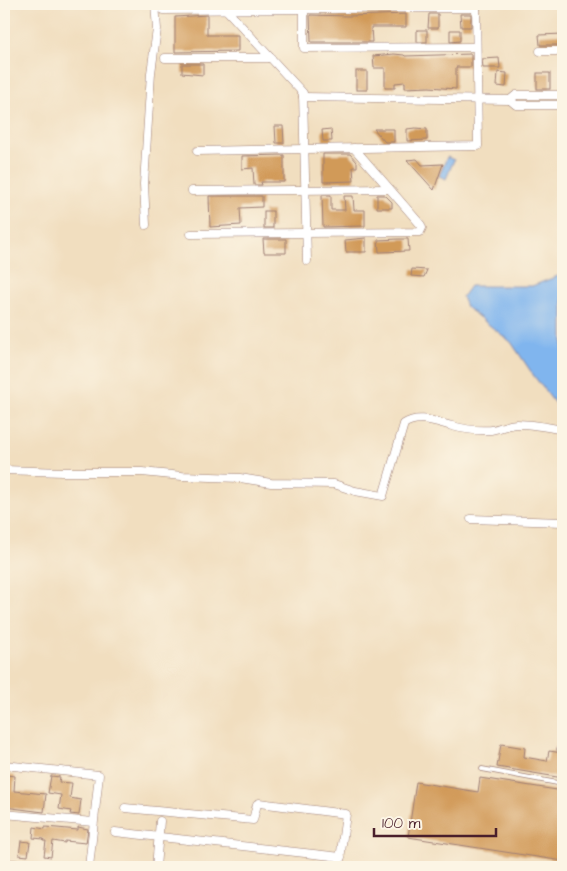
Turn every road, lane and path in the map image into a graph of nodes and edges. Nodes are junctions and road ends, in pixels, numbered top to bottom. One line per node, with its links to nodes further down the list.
1 (155, 4): 22 (street)
2 (304, 6): 3 (street); 4 (street); 6 (street)
3 (476, 6): 6 (street)
4 (224, 7): 5 (street); 10 (street)
5 (163, 10)
6 (476, 47): 13 (street)
7 (540, 51): 8 (street)
8 (563, 51)
9 (165, 58): 10 (street)
10 (271, 58): 12 (street)
11 (563, 95): 14 (street)
12 (304, 97): 13 (street); 17 (street)
13 (477, 99): 14 (street); 16 (street)
14 (510, 100): 15 (street)
15 (563, 105)
16 (354, 148): 17 (street); 19 (street)
17 (305, 149): 18 (street); 21 (street)
18 (197, 151)
19 (389, 189): 21 (street); 23 (street)
20 (192, 191): 21 (street)
21 (306, 191): 23 (street)
22 (146, 225)
23 (306, 233): 24 (street); 25 (street)
24 (191, 234)
25 (307, 262)
26 (563, 430): 27 (street)
27 (4, 470)
28 (471, 519): 29 (street)
29 (563, 522)
30 (4, 765): 36 (street)
31 (482, 768): 32 (lane)
32 (563, 784)
33 (125, 808): 39 (street)
34 (4, 814): 36 (street)
35 (160, 821): 38 (street)
36 (93, 822): 42 (street)
37 (114, 832): 38 (street)
38 (160, 837): 39 (street); 43 (street)
39 (341, 857): 44 (street)
40 (4, 863): 41 (street)
41 (43, 867)
42 (88, 867)
43 (156, 867)
44 (340, 867)

